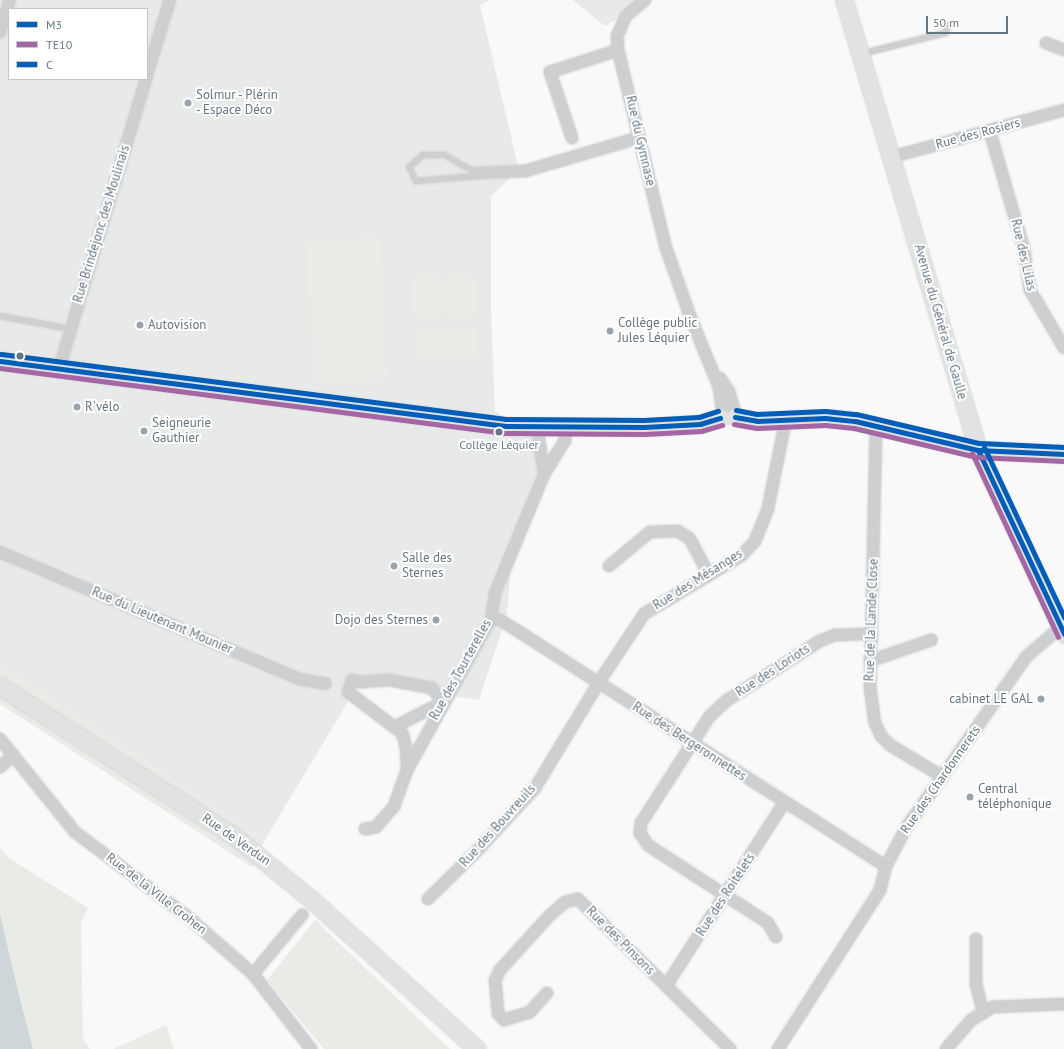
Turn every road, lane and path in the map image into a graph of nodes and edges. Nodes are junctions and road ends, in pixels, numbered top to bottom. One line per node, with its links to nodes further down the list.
1 (10, 0): 6 (street)
2 (170, 0): 11 (street)
3 (644, 0): 8 (street, Rue du Gymnase)
4 (844, 0): 10 (street, Avenue du Général de Gaulle)
5 (949, 25): 10 (lane)
6 (0, 32)
7 (1046, 43): 9 (street)
8 (618, 50): 15 (street); 16 (street, Rue du Gymnase)
9 (1064, 50)
10 (861, 54): 17 (street, Avenue du Général de Gaulle)
11 (148, 72)
12 (146, 80): 20 (street, Rue Brindejonc des Moulinais)
13 (1064, 110): 14 (street, Rue des Rosiers)
14 (990, 132): 17 (street, Rue des Rosiers); 21 (street, Rue des Lilas)
15 (572, 138)
16 (638, 138): 18 (street); 24 (street, Rue du Gymnase)
17 (892, 157): 29 (street, Avenue du Général de Gaulle)
18 (482, 173): 18 (lane)
19 (0, 316): 20 (lane)
20 (70, 329): 23 (street, Rue Brindejonc des Moulinais)
21 (1064, 348)
22 (0, 361): 23 (street)
23 (59, 368): 26 (street)
24 (728, 413): 25 (street); 28 (street)
25 (786, 419): 27 (street); 34 (street, Rue des Mésanges)
26 (537, 427): 28 (street); 31 (street)
27 (876, 427): 29 (street); 37 (street, Rue de la Lande Close)
28 (566, 428): 31 (street, Rue des Tourterelles)
29 (978, 450): 30 (street); 36 (street, Avenue du Général de Gaulle)
30 (1064, 454)
31 (544, 474): 35 (street, Rue des Tourterelles)
32 (0, 552): 40 (street, Rue du Lieutenant Mounier)
33 (609, 566): 34 (street)
34 (709, 575): 41 (street, Rue des Mésanges)
35 (491, 618): 41 (street, Rue des Bergeronnettes); 43 (street, Rue des Tourterelles)
36 (1063, 630): 50 (street, Rue des Chardonnerets)
37 (872, 634): 39 (street, Rue de la Lande Close); 46 (street, Rue des Loriots)
38 (931, 640): 39 (street)
39 (870, 661): 50 (street, Rue de la Lande Close)
40 (326, 684)
41 (598, 685): 46 (street, Rue des Bergeronnettes); 55 (street, Rue des Bouvreuils)
42 (0, 686): 64 (street, Rue de Verdun)
43 (443, 702): 44 (street); 44 (street); 49 (street, Rue des Tourterelles)
44 (394, 727): 49 (street)
45 (0, 739): 47 (street, Rue de la Ville Crohen)
46 (692, 743): 51 (street, Rue des Bergeronnettes); 54 (street, Rue des Loriots)
47 (13, 755): 48 (street); 59 (street, Rue de la Ville Crohen)
48 (0, 767)
49 (407, 770): 52 (street, Rue des Tourterelles)
50 (943, 777): 53 (street, Rue des Chardonnerets)
51 (784, 803): 53 (street, Rue des Bergeronnettes); 54 (street, Rue des Roitelets)
52 (365, 829)
53 (886, 866): 69 (street, Rue des Chardonnerets)
54 (726, 896): 57 (street, Rue des Loriots); 60 (street, Rue des Roitelets)
55 (428, 899)
56 (302, 915): 59 (street)
57 (776, 937)
58 (976, 939): 63 (street)
59 (253, 974): 65 (street, Rue de la Ville Crohen)
60 (666, 986): 61 (street, Rue des Pinsons); 68 (street, Rue des Pinsons)
61 (547, 993)
62 (1064, 1004): 63 (street)
63 (983, 1013): 70 (street)
64 (448, 1026): 66 (street, Rue de Verdun); 67 (street, Rue de Verdun)
65 (310, 1049)
66 (470, 1049)
67 (477, 1049)
68 (730, 1049)
69 (778, 1049)
70 (946, 1049)

